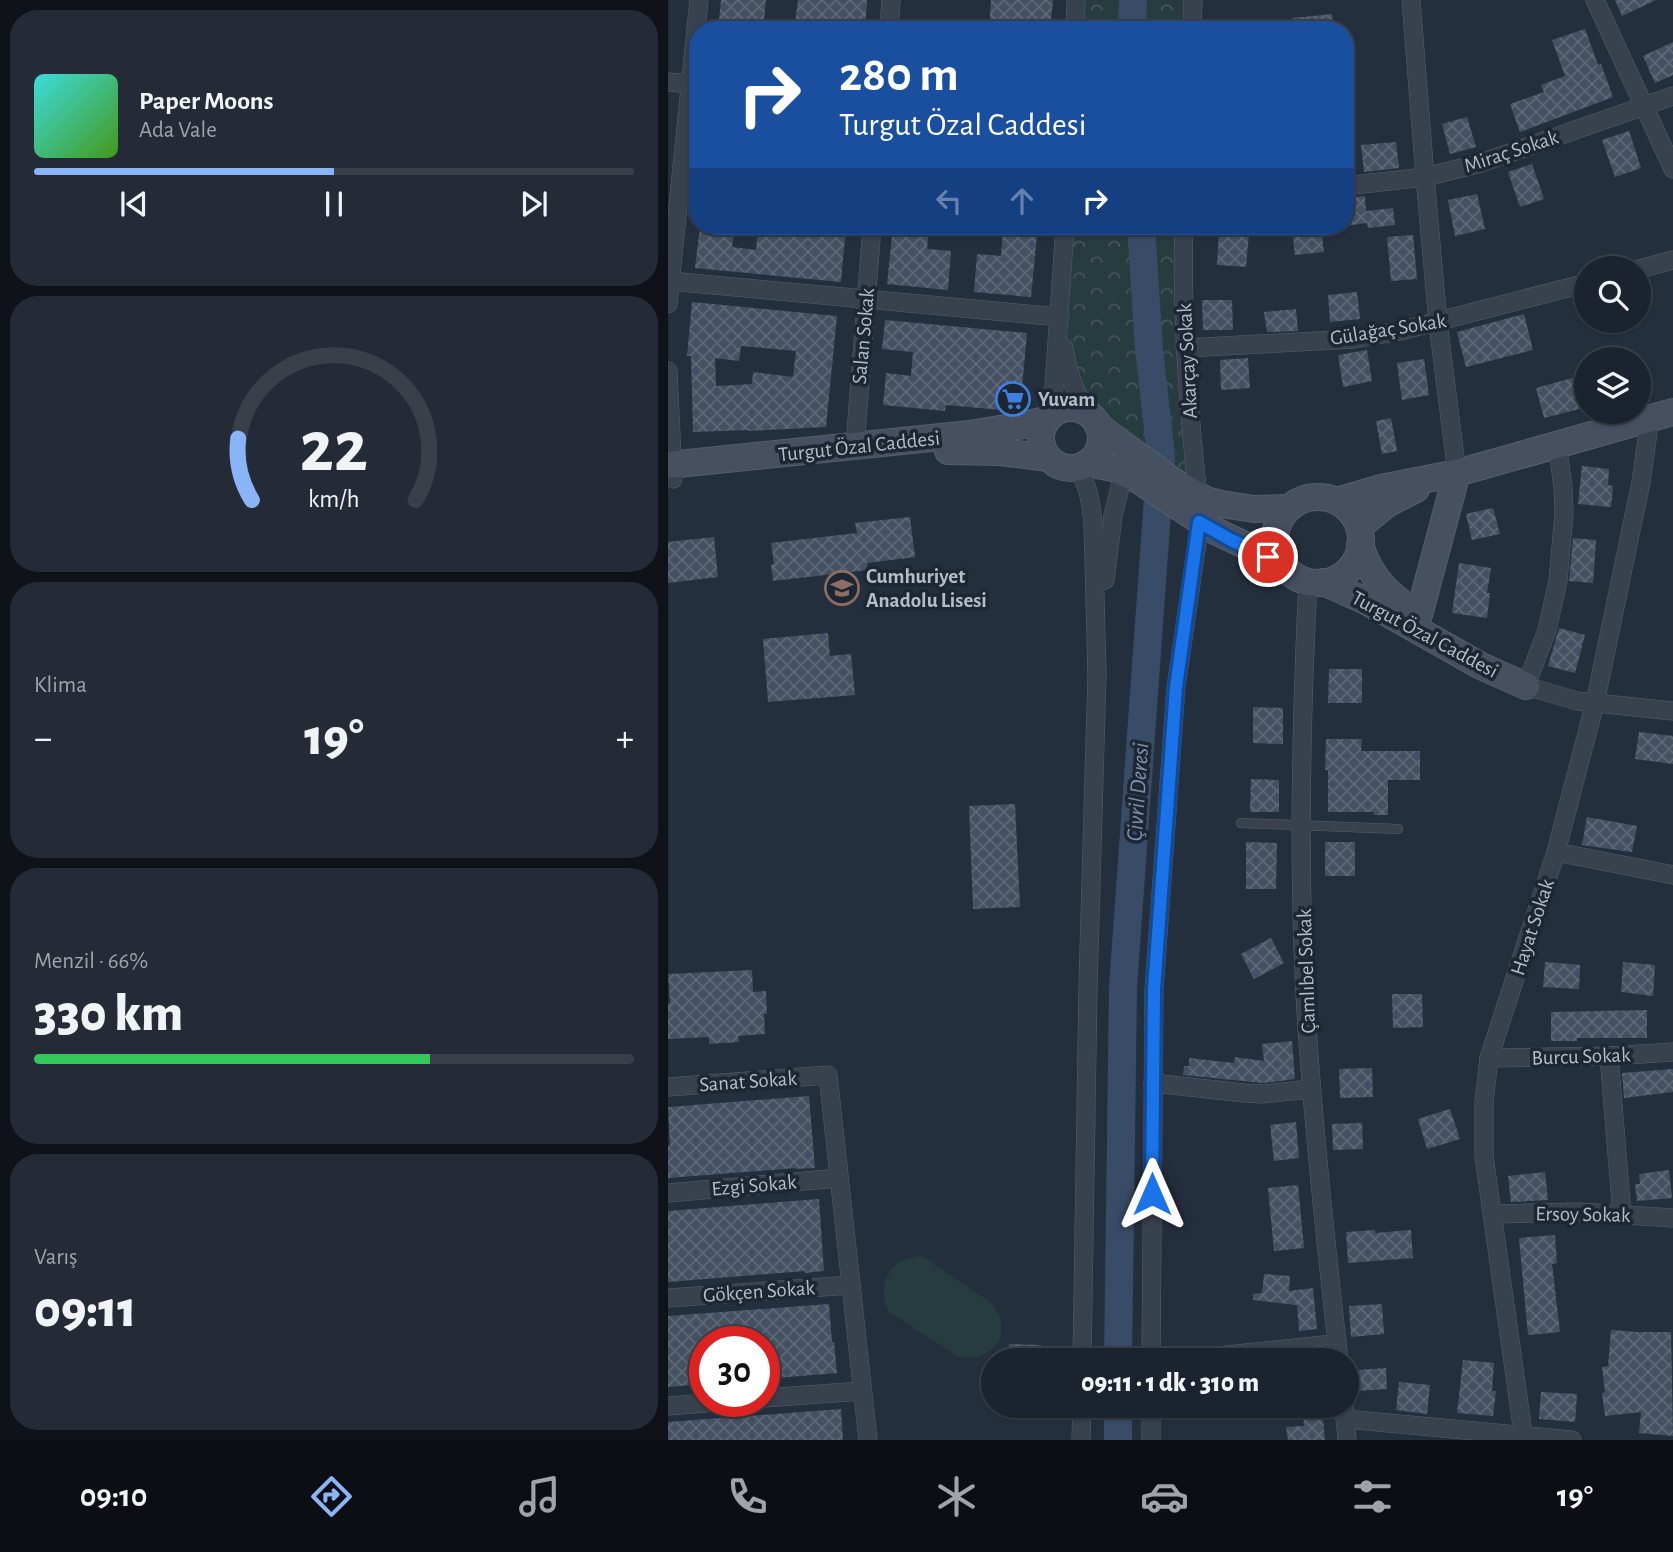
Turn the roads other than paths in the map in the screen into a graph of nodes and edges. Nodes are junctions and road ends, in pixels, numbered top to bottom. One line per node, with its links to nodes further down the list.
1 (699, 0): 7 (street)
2 (891, 0): 8 (street)
3 (1076, 0): 9 (street)
4 (1193, 0): 10 (street)
5 (1411, 0): 17 (street)
6 (1595, 0): 15 (street)
7 (697, 21)
8 (889, 21)
9 (1075, 21)
10 (1192, 21)
11 (668, 82): 12 (street)
12 (689, 84)
13 (689, 92): 22 (street)
14 (1672, 96): 15 (street, Miraç Sokak)
15 (1644, 106): 16 (street); 17 (street, Miraç Sokak)
16 (1672, 169)
17 (1425, 177): 18 (street, Miraç Sokak); 30 (street)
18 (1354, 185)
19 (871, 235): 27 (street, Salan Sokak)
20 (1065, 235): 29 (street)
21 (1184, 235): 31 (street, Akarçay Sokak)
22 (671, 241): 25 (street)
23 (1672, 260): 24 (street)
24 (1651, 266)
25 (670, 281): 27 (street); 28 (street)
26 (1574, 286): 30 (street, Gülağaç Sokak)
27 (866, 299): 29 (street); 37 (street, Salan Sokak)
28 (668, 304)
29 (1060, 317): 34 (street); 35 (street)
30 (1438, 323): 31 (street, Gülağaç Sokak); 42 (street)
31 (1185, 348): 44 (street, Akarçay Sokak)
32 (668, 371): 41 (street)
33 (1661, 415): 36 (street); 54 (street, Hayat Sokak)
34 (1050, 417): 35 (street); 37 (street, Turgut Özal Caddesi); 38 (street)
35 (1095, 421): 39 (street); 40 (street)
36 (1557, 444): 42 (street); 53 (street)
37 (855, 446): 41 (street, Turgut Özal Caddesi)
38 (1049, 458): 39 (street); 41 (street, Turgut Özal Caddesi)
39 (1082, 465): 40 (street); 52 (street)
40 (1134, 469): 43 (street); 52 (street)
41 (670, 472)
42 (1457, 473): 45 (street); 48 (street); 51 (street)
43 (1171, 491): 44 (street); 47 (street)
44 (1198, 496): 46 (street)
45 (1337, 501): 46 (street); 48 (street)
46 (1289, 509): 49 (street)
47 (1199, 522): 49 (street); 64 (street)
48 (1360, 536): 50 (street); 51 (street, Turgut Özal Caddesi)
49 (1283, 563): 50 (street)
50 (1316, 582): 53 (street, Turgut Özal Caddesi); 57 (street, Çamlıbel Sokak)
51 (1419, 615): 53 (street, Turgut Özal Caddesi)
52 (1097, 674): 75 (street)
53 (1526, 686): 54 (street, Turgut Özal Caddesi)
54 (1596, 703): 55 (street, Turgut Özal Caddesi); 59 (street, Hayat Sokak)
55 (1672, 711)
56 (1241, 823): 57 (lane)
57 (1302, 824): 58 (lane); 66 (street, Çamlıbel Sokak)
58 (1398, 829)
59 (1556, 852): 60 (street); 63 (street, Hayat Sokak)
60 (1672, 875)
61 (1672, 1052): 62 (street, Burcu Sokak)
62 (1609, 1056): 63 (street, Burcu Sokak); 70 (street)
63 (1489, 1058): 69 (street, Hayat Sokak)
64 (1153, 1083): 66 (street); 76 (street)
65 (668, 1087): 67 (street, Sanat Sokak)
66 (1311, 1088): 74 (street, Çamlıbel Sokak)
67 (839, 1178): 68 (street, Ezgi Sokak); 72 (street)
68 (668, 1193)
69 (1493, 1214): 70 (street, Ersoy Sokak); 87 (street, Hayat Sokak)
70 (1622, 1214): 71 (street, Ersoy Sokak)
71 (1672, 1222)
72 (851, 1285): 73 (street, Gökçen Sokak); 79 (street)
73 (668, 1298)
74 (1337, 1339): 77 (lane); 78 (street, Çamlıbel Sokak)
75 (1082, 1348)
76 (1151, 1348)
77 (1251, 1348)
78 (1338, 1348)
79 (862, 1391): 80 (street); 88 (street)
80 (780, 1397)
81 (689, 1404): 82 (street)
82 (668, 1406)
83 (1359, 1414): 87 (street)
84 (1082, 1418): 89 (street)
85 (1151, 1418): 90 (street)
86 (1346, 1418): 91 (street)
87 (1524, 1438): 92 (street)
88 (868, 1440)
89 (1081, 1440)
90 (1150, 1440)
91 (1348, 1440)
92 (1572, 1440)

